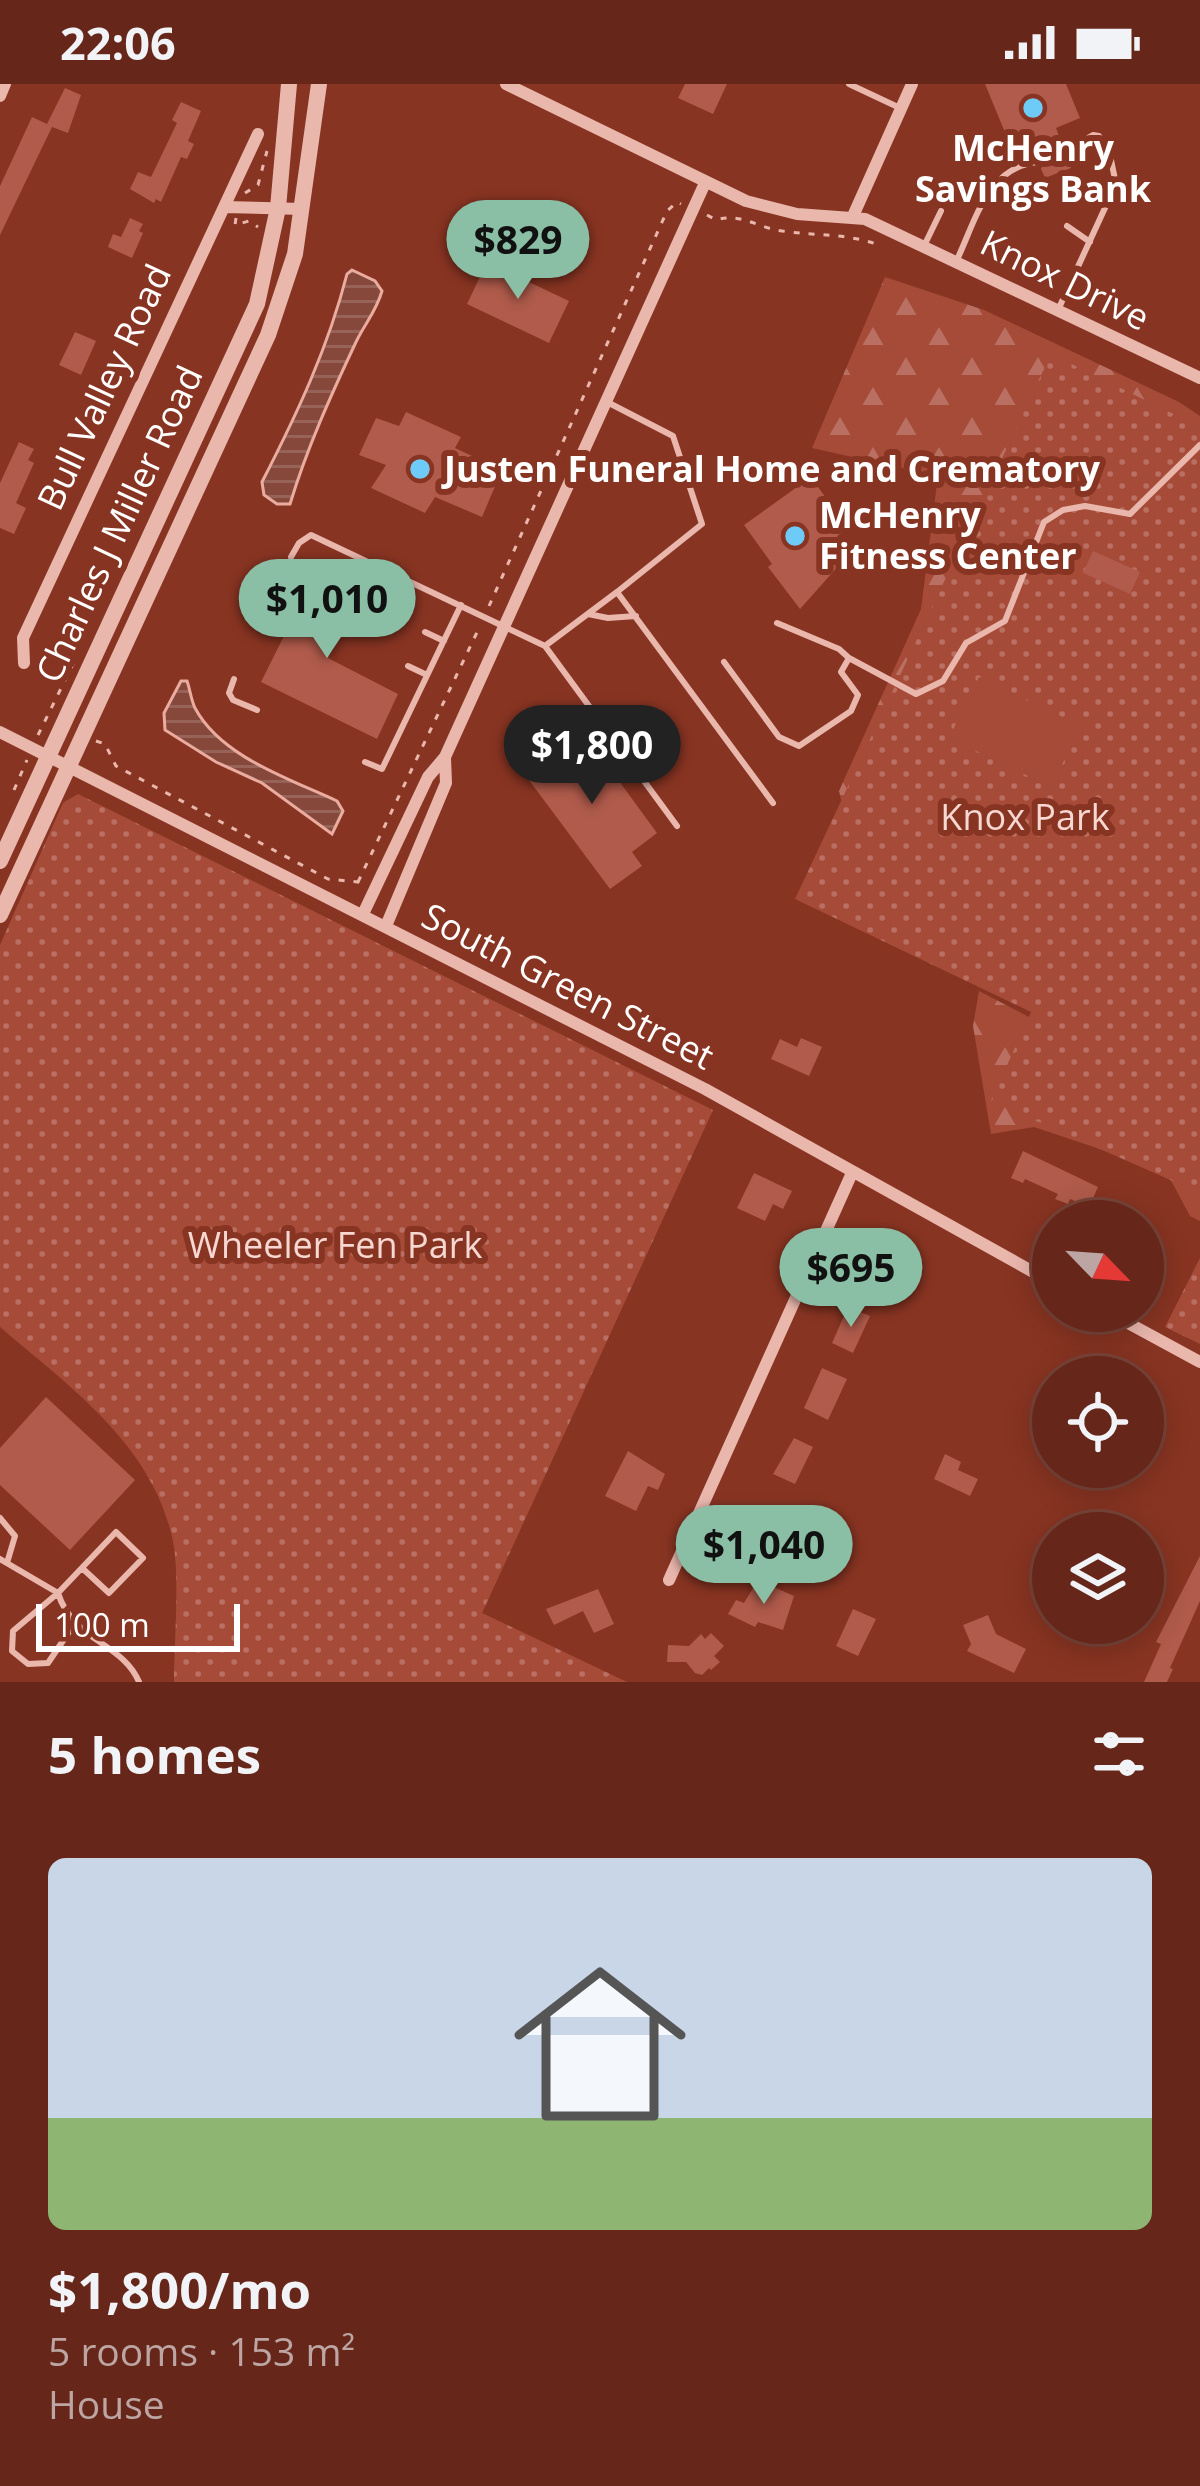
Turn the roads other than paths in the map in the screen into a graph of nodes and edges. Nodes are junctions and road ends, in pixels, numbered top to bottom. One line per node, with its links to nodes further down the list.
1 (5, 84): 7 (street)
2 (289, 84): 14 (street)
3 (319, 84): 15 (street)
4 (506, 84): 12 (street, Knox Drive)
5 (849, 84): 8 (lane)
6 (913, 84): 8 (street)
7 (0, 95)
8 (901, 108): 17 (street)
9 (258, 134): 13 (street, Bull Valley Road)
10 (1065, 152): 19 (lane)
11 (1038, 162): 21 (lane)
12 (705, 182): 17 (street, Knox Drive); 24 (street)
13 (231, 207): 14 (street); 38 (street, Bull Valley Road)
14 (278, 208): 15 (street); 45 (street, Charles J Miller Road)
15 (303, 209): 47 (street)
16 (941, 211): 20 (lane)
17 (854, 216): 20 (street, Knox Drive)
18 (1067, 226): 19 (lane)
19 (1090, 242): 22 (lane)
20 (924, 246): 21 (street, Knox Drive)
21 (956, 262): 22 (street, Knox Drive)
22 (1058, 310): 23 (street, Knox Drive)
23 (1200, 378)
24 (606, 401): 27 (lane); 32 (street)
25 (1200, 445): 36 (lane)
26 (292, 557): 28 (lane)
27 (617, 592): 29 (lane); 30 (lane)
28 (461, 605): 32 (lane); 34 (lane)
29 (588, 614): 30 (lane); 35 (lane)
30 (636, 616): 48 (lane)
31 (777, 623): 36 (lane)
32 (504, 625): 35 (lane); 44 (street)
33 (424, 632): 34 (lane)
34 (444, 641): 40 (lane)
35 (545, 646): 49 (lane)
36 (849, 658): 37 (lane)
37 (724, 662)
38 (24, 663)
39 (408, 666): 40 (lane)
40 (427, 675): 46 (lane)
41 (234, 679): 42 (lane)
42 (257, 710)
43 (0, 732): 45 (street, South Green Street)
44 (445, 757): 51 (street); 53 (street)
45 (48, 758): 47 (street, South Green Street); 50 (street, Charles J Miller Road)
46 (365, 762)
47 (69, 768): 51 (street, South Green Street); 52 (street)
48 (773, 803)
49 (677, 826)
50 (0, 862)
51 (363, 914): 53 (street, South Green Street)
52 (0, 915)
53 (386, 926): 54 (street, South Green Street)
54 (852, 1174): 55 (street, South Green Street); 61 (street)
55 (1032, 1271)
56 (1145, 1332): 57 (street)
57 (1200, 1362)
58 (0, 1518): 59 (lane)
59 (4, 1561): 62 (lane)
60 (82, 1568): 60 (lane); 62 (lane)
61 (669, 1580)
62 (58, 1593): 63 (lane); 63 (lane)
63 (75, 1623): 64 (lane)
64 (139, 1682)

